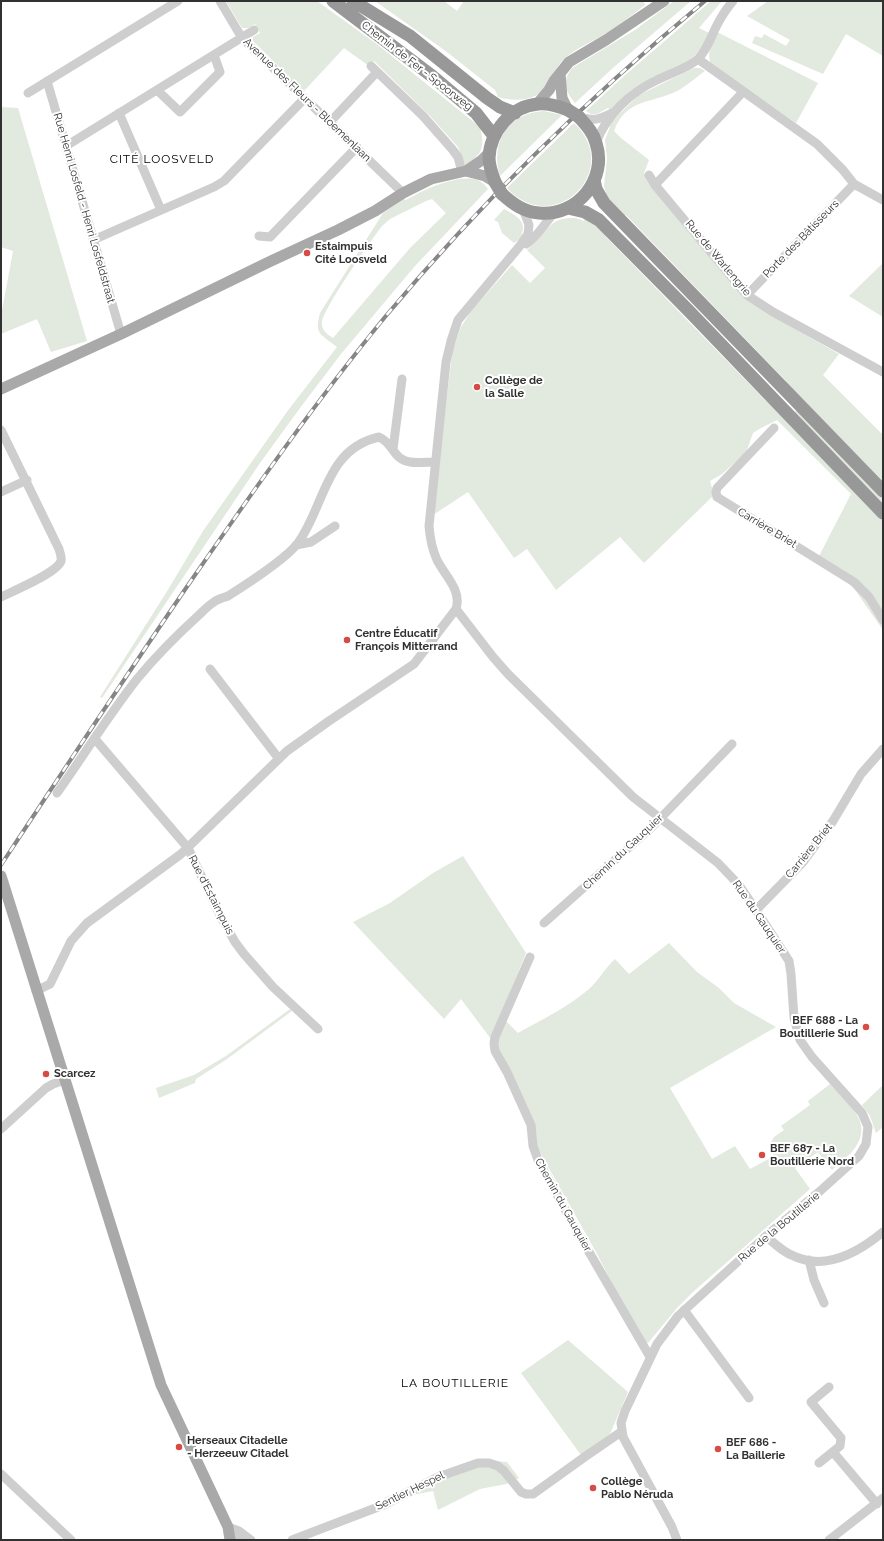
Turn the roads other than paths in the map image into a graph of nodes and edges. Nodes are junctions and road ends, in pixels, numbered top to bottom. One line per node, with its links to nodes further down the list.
1 (178, 1): 12 (street)
2 (220, 1): 8 (street, Avenue des Fleurs - Bloemenlaan)
3 (333, 1): 24 (highway, Chemin de Fer - Spoorweg)
4 (353, 1): 20 (highway, Chemin de Fer - Spoorweg)
5 (733, 1): 10 (street)
6 (657, 2): 11 (main road)
7 (254, 30): 8 (street)
8 (242, 38): 9 (street); 16 (street, Avenue des Fleurs - Bloemenlaan)
9 (214, 55): 13 (street); 13 (street)
10 (698, 59): 14 (street); 21 (street)
11 (560, 73): 17 (main road); 18 (main road)
12 (47, 82): 15 (street); 26 (street, Rue Henri Losfeld - Henri Losfeldstraat)
13 (157, 90): 19 (street)
14 (743, 92): 33 (street); 34 (street)
15 (28, 93)
16 (304, 99): 23 (street, Avenue des Fleurs - Bloemenlaan); 39 (street)
17 (537, 104): 18 (highway); 20 (highway)
18 (568, 110): 22 (highway, bridge)
19 (119, 113): 26 (street); 39 (street)
20 (514, 113): 24 (highway)
21 (614, 113): 22 (street); 25 (street)
22 (580, 117): 25 (highway)
23 (330, 122): 27 (street, Avenue des Fleurs - Bloemenlaan); 29 (street)
24 (494, 136): 28 (highway)
25 (596, 143): 31 (highway)
26 (66, 146): 42 (street, Rue Henri Losfeld - Henri Losfeldstraat)
27 (357, 147): 35 (street, Avenue des Fleurs - Bloemenlaan); 41 (street)
28 (490, 152): 29 (main road); 32 (highway)
29 (464, 172): 32 (main road); 35 (main road)
30 (649, 175): 34 (street, Rue de Warlengrie)
31 (594, 180): 37 (highway); 54 (highway)
32 (494, 182): 38 (highway, bridge)
33 (854, 184): 36 (street); 44 (street, Porte des Bâtisseurs)
34 (656, 185): 44 (street, Rue de Warlengrie)
35 (403, 193): 45 (main road)
36 (883, 200)
37 (568, 208): 40 (highway); 56 (highway)
38 (523, 209): 40 (highway); 43 (street)
39 (161, 210): 42 (street)
40 (555, 212): 43 (street)
41 (259, 236)
42 (93, 240): 45 (street, Rue Henri Losfeld - Henri Losfeldstraat)
43 (519, 247): 52 (street)
44 (747, 294): 46 (street, Rue de Warlengrie)
45 (121, 334): 48 (main road)
46 (883, 372)
47 (402, 379): 51 (street)
48 (1, 389)
49 (774, 428): 61 (street, Carrière Briet)
50 (1, 430): 53 (street)
51 (393, 449): 52 (street); 58 (street)
52 (435, 462): 60 (street)
53 (26, 480): 55 (street); 59 (street)
54 (883, 491)
55 (1, 492)
56 (883, 513)
57 (335, 526): 58 (street)
58 (296, 545): 63 (street)
59 (1, 597)
60 (456, 609): 66 (street); 68 (street, Rue du Gauquier)
61 (883, 620)
62 (210, 669): 66 (street)
63 (95, 739): 67 (street); 69 (street, Rue d'Estaimpuis)
64 (732, 744): 68 (street, Chemin du Gauquier)
65 (883, 749): 71 (street, Carrière Briet)
66 (279, 758): 69 (street)
67 (57, 793)
68 (660, 819): 71 (street, Rue du Gauquier); 72 (street, Chemin du Gauquier)
69 (188, 848): 74 (street); 75 (street, Rue d'Estaimpuis)
70 (1, 876): 74 (main road)
71 (756, 910): 78 (street, Rue du Gauquier)
72 (544, 923)
73 (530, 957): 84 (street, Chemin du Gauquier)
74 (36, 991): 76 (main road)
75 (318, 1029)
76 (65, 1080): 77 (street); 92 (main road)
77 (1, 1130)
78 (867, 1139): 80 (street, Rue de la Boutillerie)
79 (883, 1232): 81 (street)
80 (766, 1236): 81 (street); 83 (street, Rue de la Boutillerie)
81 (809, 1260): 82 (street)
82 (824, 1304)
83 (684, 1310): 84 (street, Rue de la Boutillerie); 86 (street)
84 (650, 1357): 87 (street, Rue de la Boutillerie)
85 (829, 1387): 88 (street)
86 (749, 1398)
87 (621, 1432): 96 (street, Sentier Hespel); 97 (street)
88 (833, 1452): 89 (street); 91 (street)
89 (819, 1463)
90 (1, 1474): 93 (street)
91 (880, 1501): 98 (street)
92 (229, 1534): 94 (street); 95 (street)
93 (71, 1540)
94 (241, 1540)
95 (251, 1540)
96 (292, 1540)
97 (677, 1540)
98 (829, 1540)

